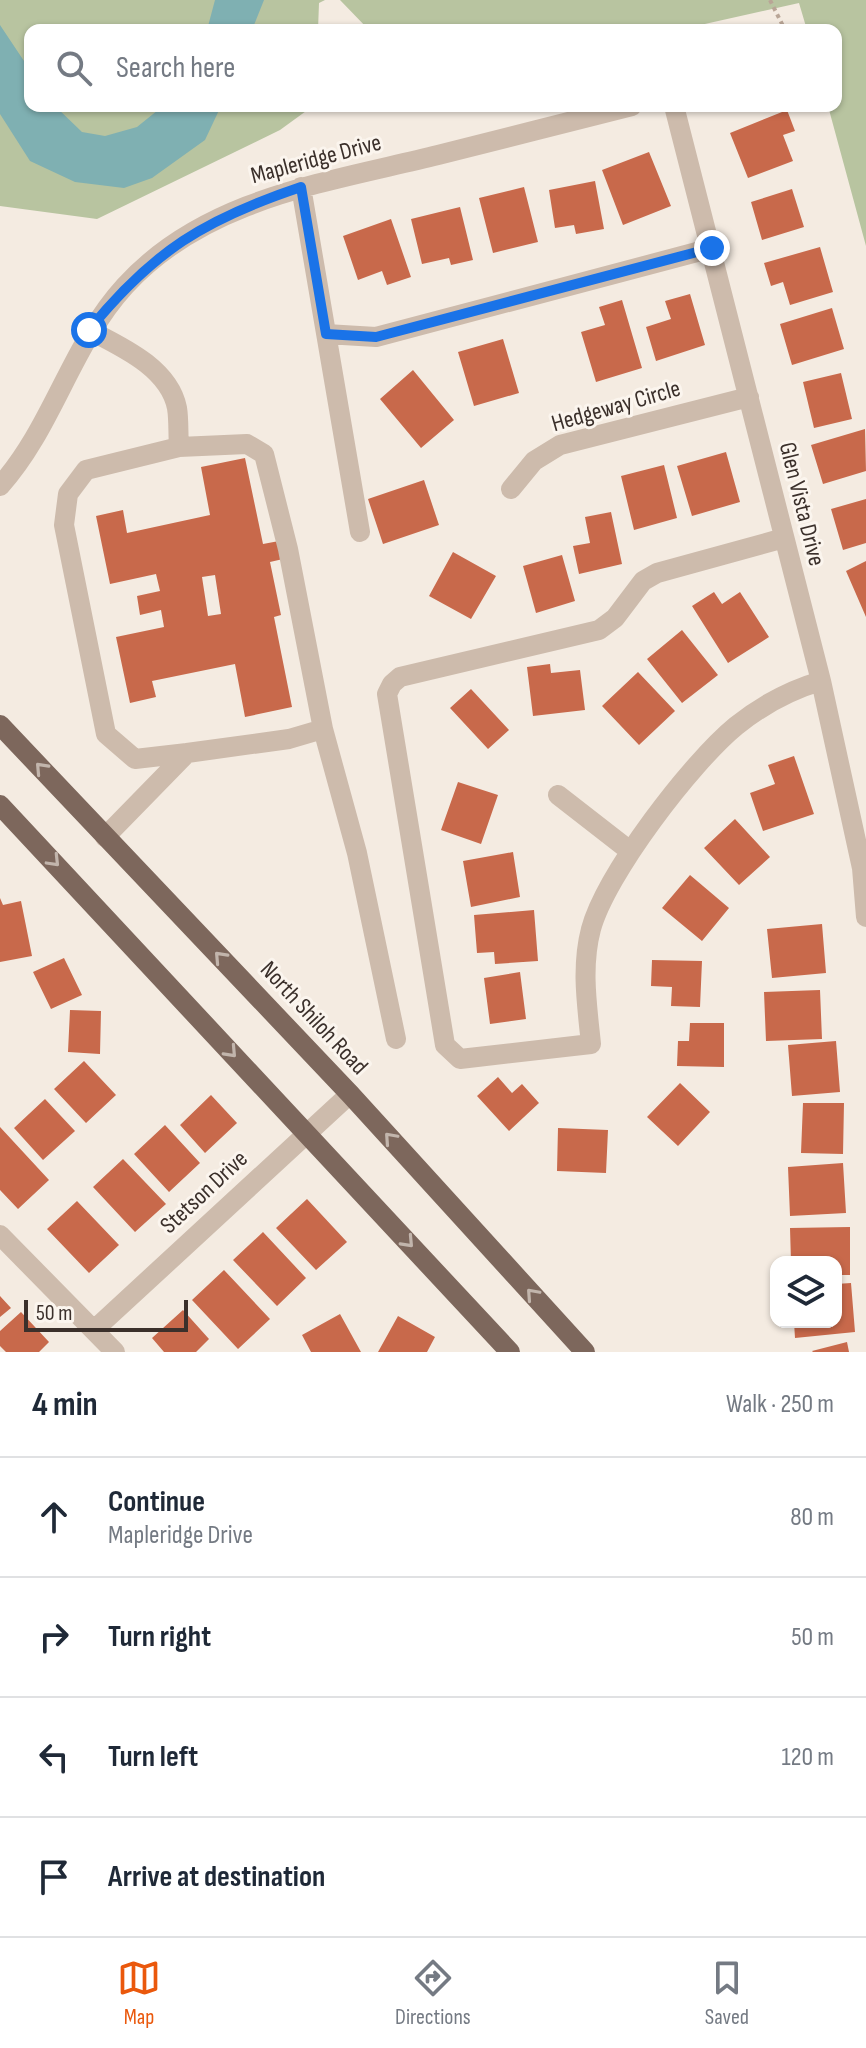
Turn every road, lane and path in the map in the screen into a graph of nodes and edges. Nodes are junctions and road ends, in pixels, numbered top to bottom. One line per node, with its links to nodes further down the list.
1 (770, 0): 2 (path)
2 (782, 24)
3 (607, 112): 5 (street, Mapleridge Drive)
4 (676, 112): 6 (street, Glen Vista Drive)
5 (301, 187): 7 (street, Mapleridge Drive); 8 (street)
6 (712, 248): 8 (street); 9 (street, Glen Vista Drive)
7 (89, 330): 10 (street); 11 (street, Mapleridge Drive)
8 (326, 334): 13 (street)
9 (749, 397): 12 (street, Hedgeway Circle); 14 (street, Glen Vista Drive)
10 (179, 447): 17 (street); 18 (street)
11 (0, 486)
12 (511, 489)
13 (360, 532)
14 (784, 538): 15 (street, Glen Vista Drive); 22 (street)
15 (821, 681): 22 (street); 23 (street, Glen Vista Drive)
16 (0, 725): 21 (main road, North Shiloh Road, one-way to 16)
17 (323, 729): 18 (street); 24 (street)
18 (187, 753): 21 (street)
19 (558, 795): 22 (street)
20 (0, 805): 26 (main road, one-way to 26)
21 (105, 837): 25 (main road, North Shiloh Road, one-way to 21)
22 (630, 851)
23 (866, 917)
24 (396, 1039)
25 (350, 1094): 26 (street, Stetson Drive); 31 (main road, North Shiloh Road, one-way to 25)
26 (306, 1133): 28 (street, Stetson Drive); 30 (main road, one-way to 30)
27 (0, 1235): 28 (street)
28 (94, 1330): 29 (street)
29 (115, 1352)
30 (510, 1352)
31 (585, 1352)

